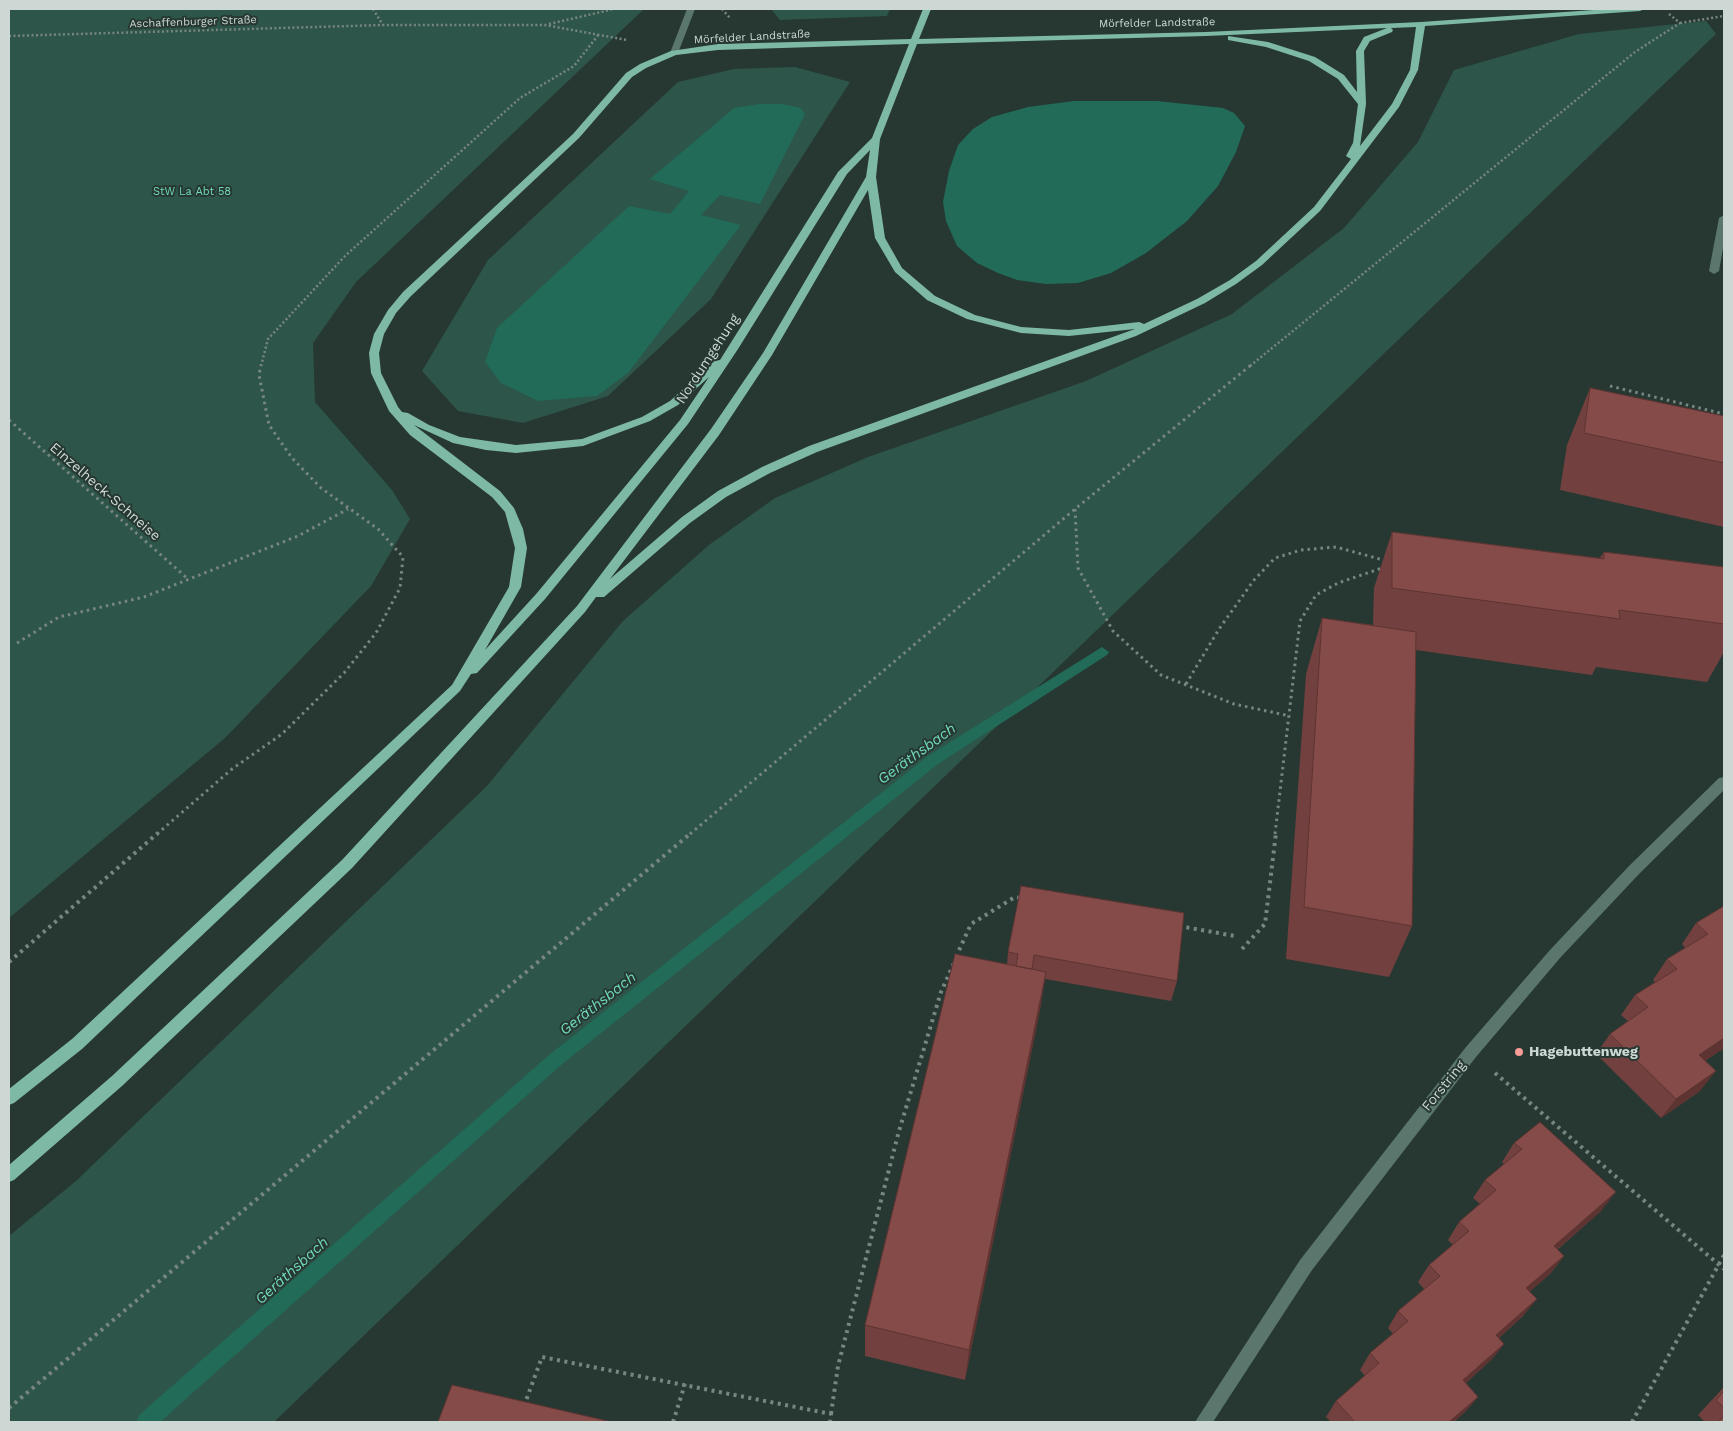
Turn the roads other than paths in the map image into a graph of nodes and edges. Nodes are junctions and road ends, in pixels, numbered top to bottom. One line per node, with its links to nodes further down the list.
1 (690, 9): 6 (street)
2 (927, 9): 8 (main road, Nordumgehung)
3 (1640, 9): 4 (main road, Mörfelder Landstraße)
4 (1421, 24): 5 (main road, Mörfelder Landstraße); 7 (main road); 10 (main road)
5 (1206, 34): 6 (main road, Mörfelder Landstraße); 7 (main road)
6 (674, 54): 15 (main road, Mörfelder Landstraße)
7 (1362, 104): 10 (main road)
8 (876, 139): 9 (main road); 14 (main road, Nordumgehung)
9 (871, 177): 13 (main road); 16 (main road)
10 (1340, 178): 13 (main road)
11 (1724, 218): 12 (street)
12 (1714, 271)
13 (1173, 315): 16 (main road)
14 (733, 349): 15 (main road); 17 (main road, Nordumgehung)
15 (394, 409): 17 (main road, Mörfelder Landstraße)
16 (581, 609): 20 (main road)
17 (456, 688): 19 (main road)
18 (1724, 782): 21 (street, Forstring)
19 (9, 1098)
20 (9, 1175)
21 (1203, 1422)

